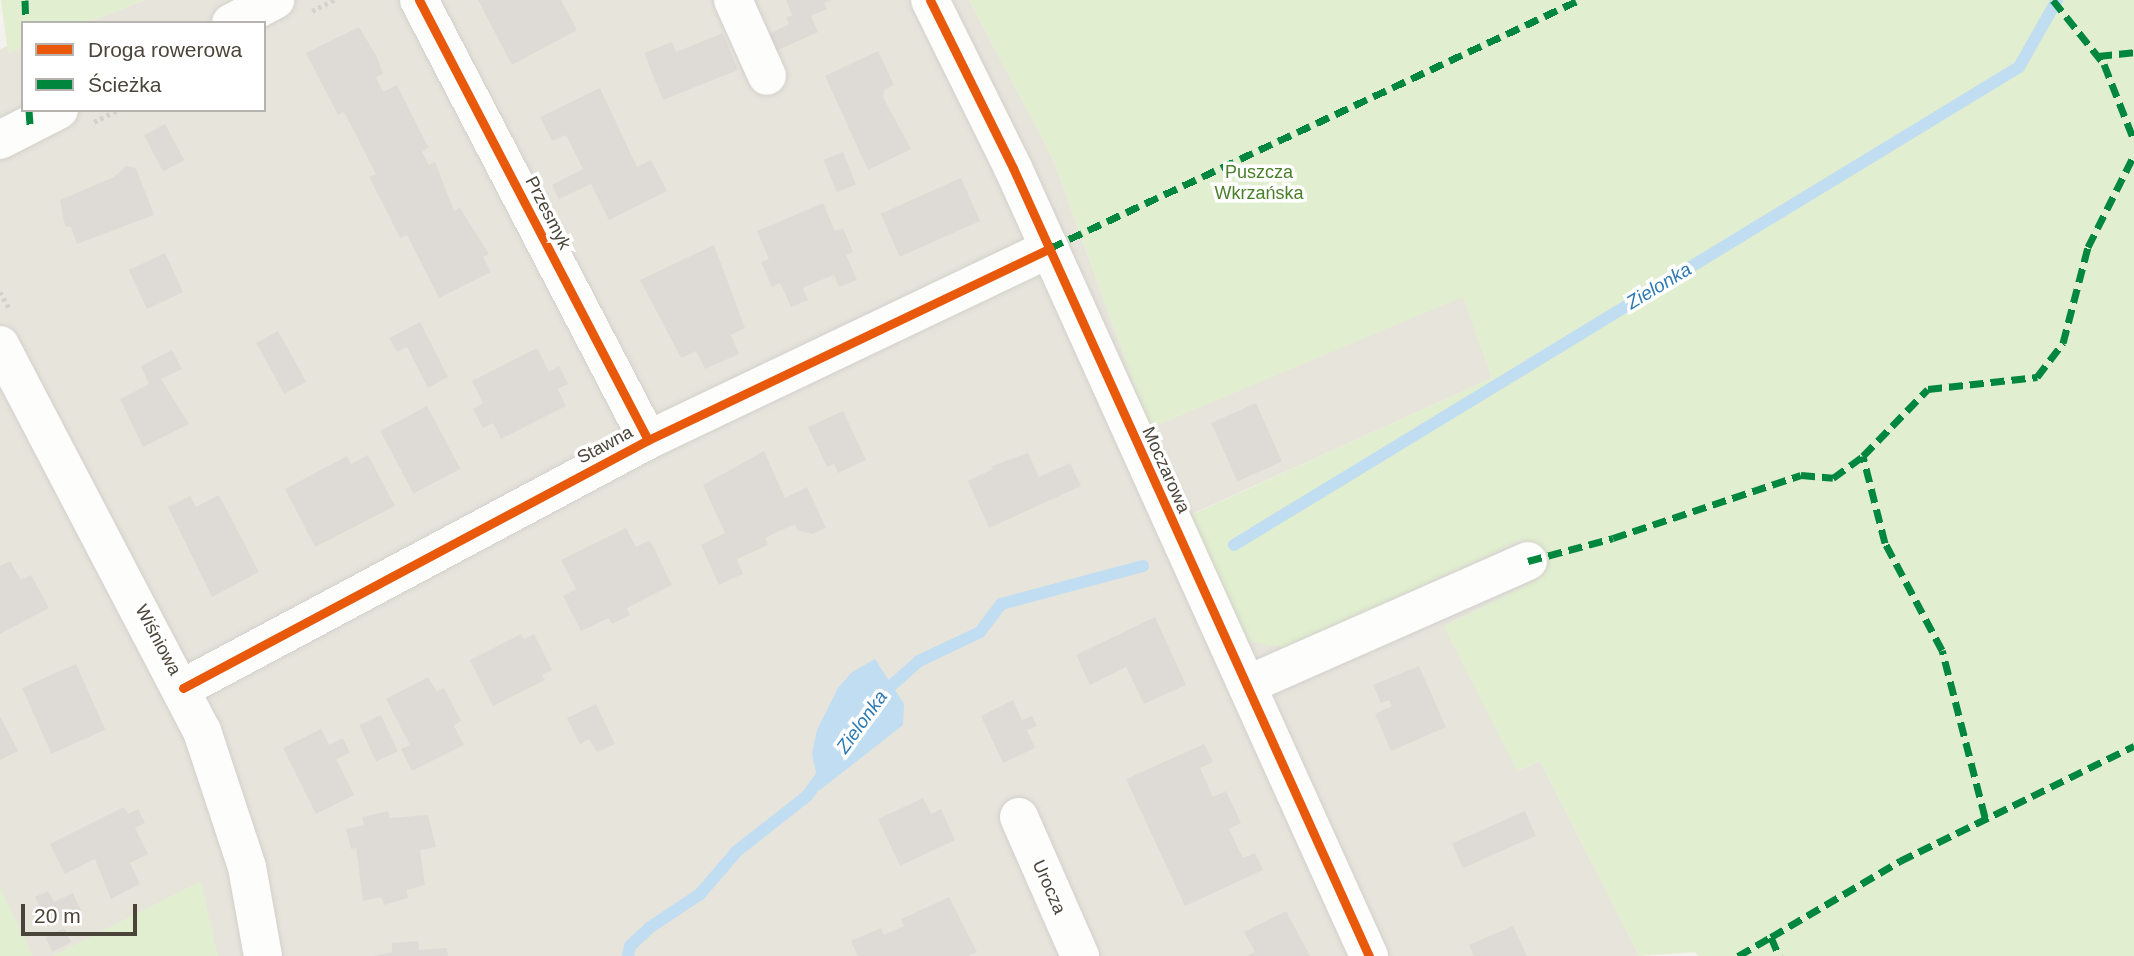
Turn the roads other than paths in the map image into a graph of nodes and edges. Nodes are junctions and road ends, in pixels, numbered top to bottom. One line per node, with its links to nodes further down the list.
1 (275, 0): 5 (street)
2 (419, 0): 11 (street, Przesmyk)
3 (733, 0): 6 (street)
4 (930, 0): 9 (street, Moczarowa)
5 (235, 21)
6 (767, 76)
7 (55, 112): 8 (street)
8 (0, 140)
9 (1050, 248): 11 (street, Stawna); 13 (street, Moczarowa)
10 (0, 345): 14 (street, Wiśniowa)
11 (648, 440): 14 (street, Stawna)
12 (1528, 561): 13 (street)
13 (1247, 685): 18 (street, Moczarowa)
14 (183, 688): 16 (street, Wiśniowa)
15 (1019, 817): 17 (street, Urocza)
16 (263, 956)
17 (1080, 956)
18 (1369, 956)

